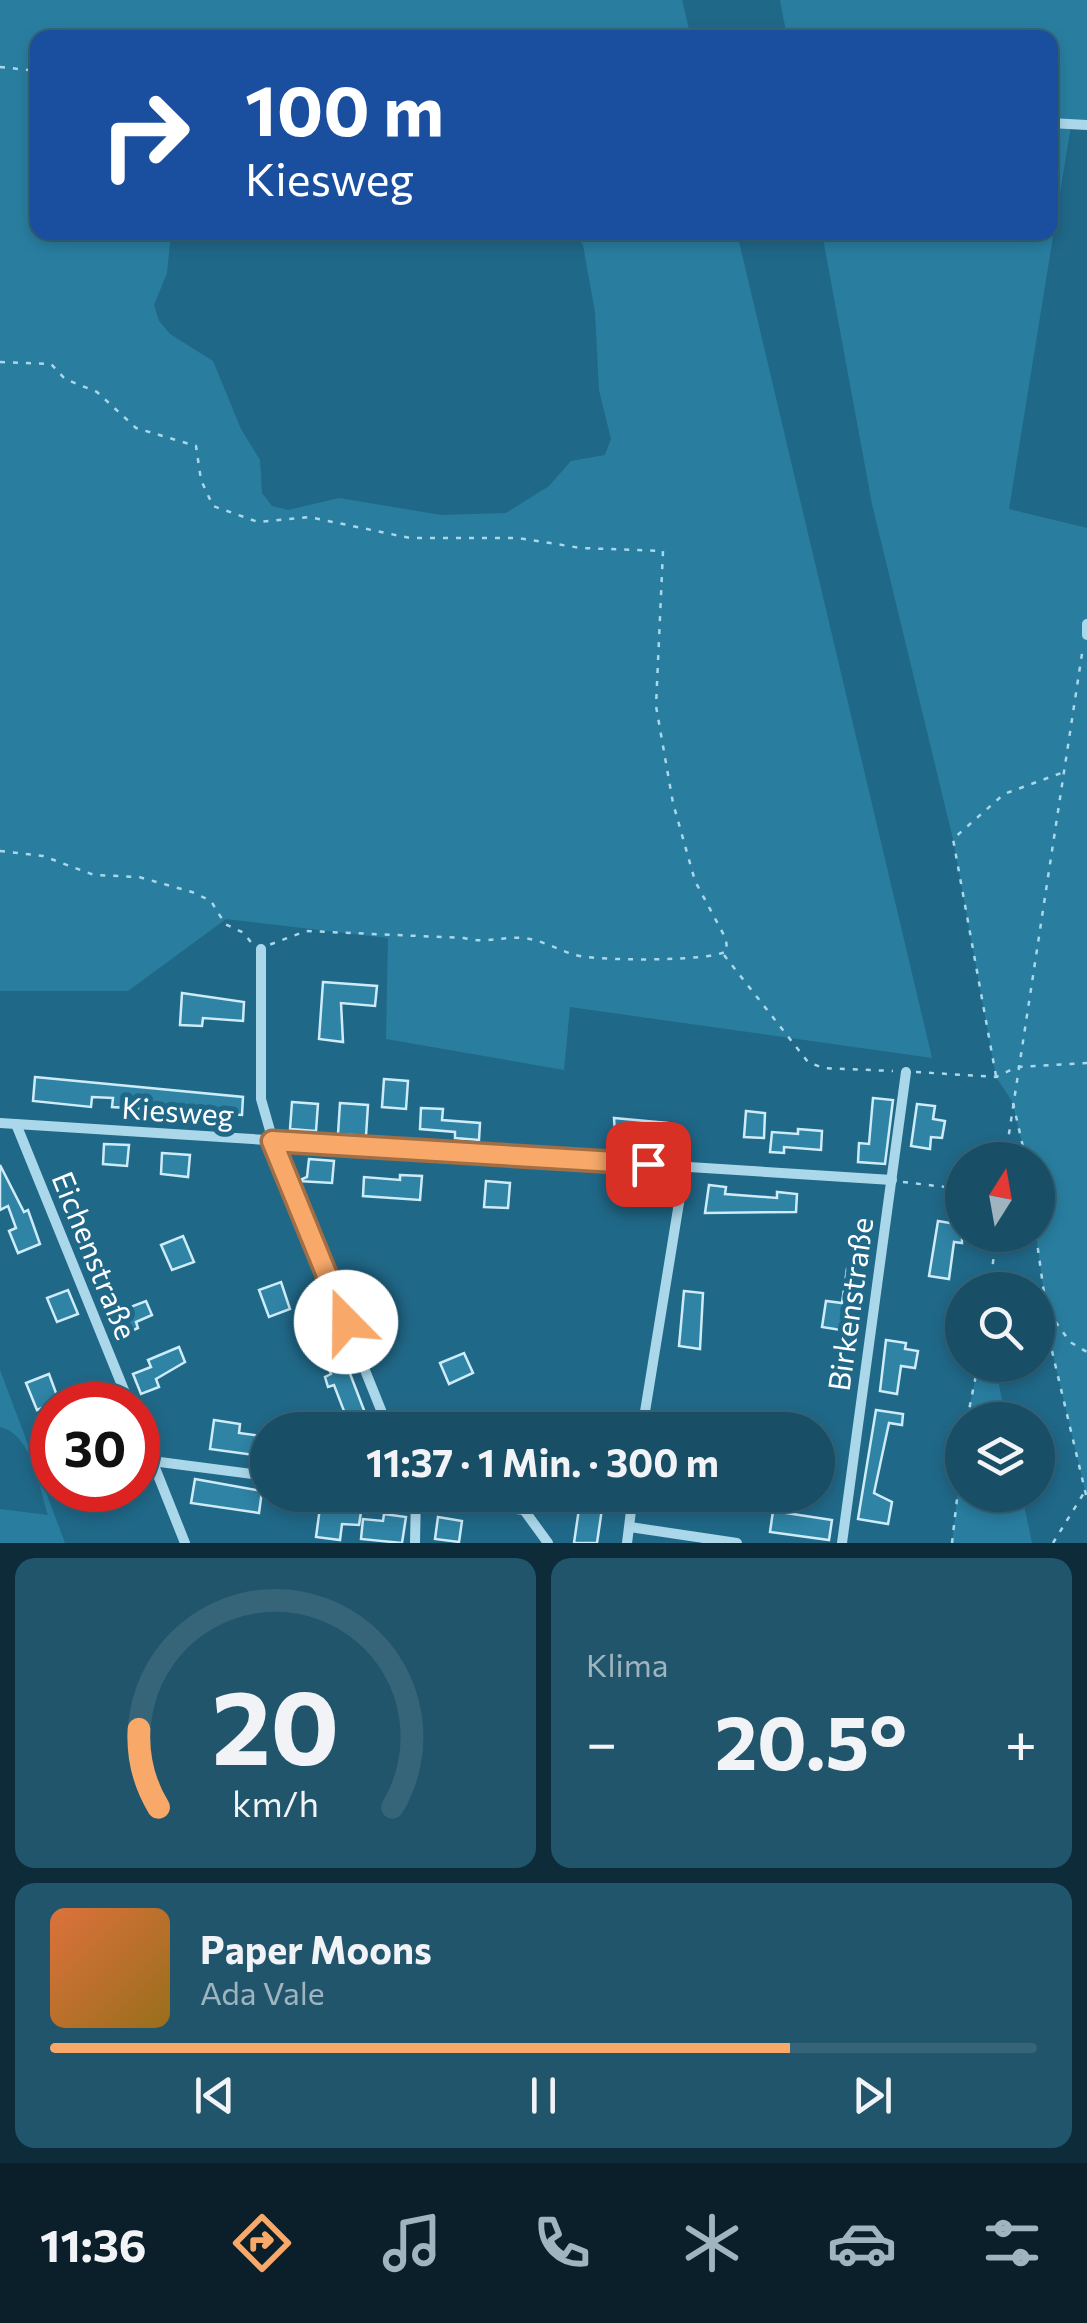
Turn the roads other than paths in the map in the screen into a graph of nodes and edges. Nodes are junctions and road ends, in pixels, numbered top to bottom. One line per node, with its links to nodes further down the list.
1 (1058, 124): 2 (street)
2 (1087, 126)
3 (262, 949): 7 (street)
4 (906, 1072): 9 (street, Birkenstraße)
5 (0, 1123): 6 (street, Kiesweg)
6 (16, 1124): 7 (street, Kiesweg); 10 (street, Eichenstraße)
7 (272, 1141): 8 (street, Kiesweg); 11 (street)
8 (685, 1166): 9 (street, Kiesweg); 12 (street)
9 (892, 1180): 25 (street, Birkenstraße)
10 (121, 1382)
11 (383, 1412)
12 (645, 1412)
13 (160, 1462): 14 (street)
14 (250, 1474)
15 (160, 1482): 20 (street)
16 (415, 1512): 21 (street)
17 (525, 1512): 22 (street)
18 (631, 1512): 19 (street)
19 (630, 1528): 23 (street); 24 (street)
20 (184, 1543)
21 (415, 1543)
22 (548, 1543)
23 (628, 1543)
24 (737, 1543)
25 (842, 1543)

